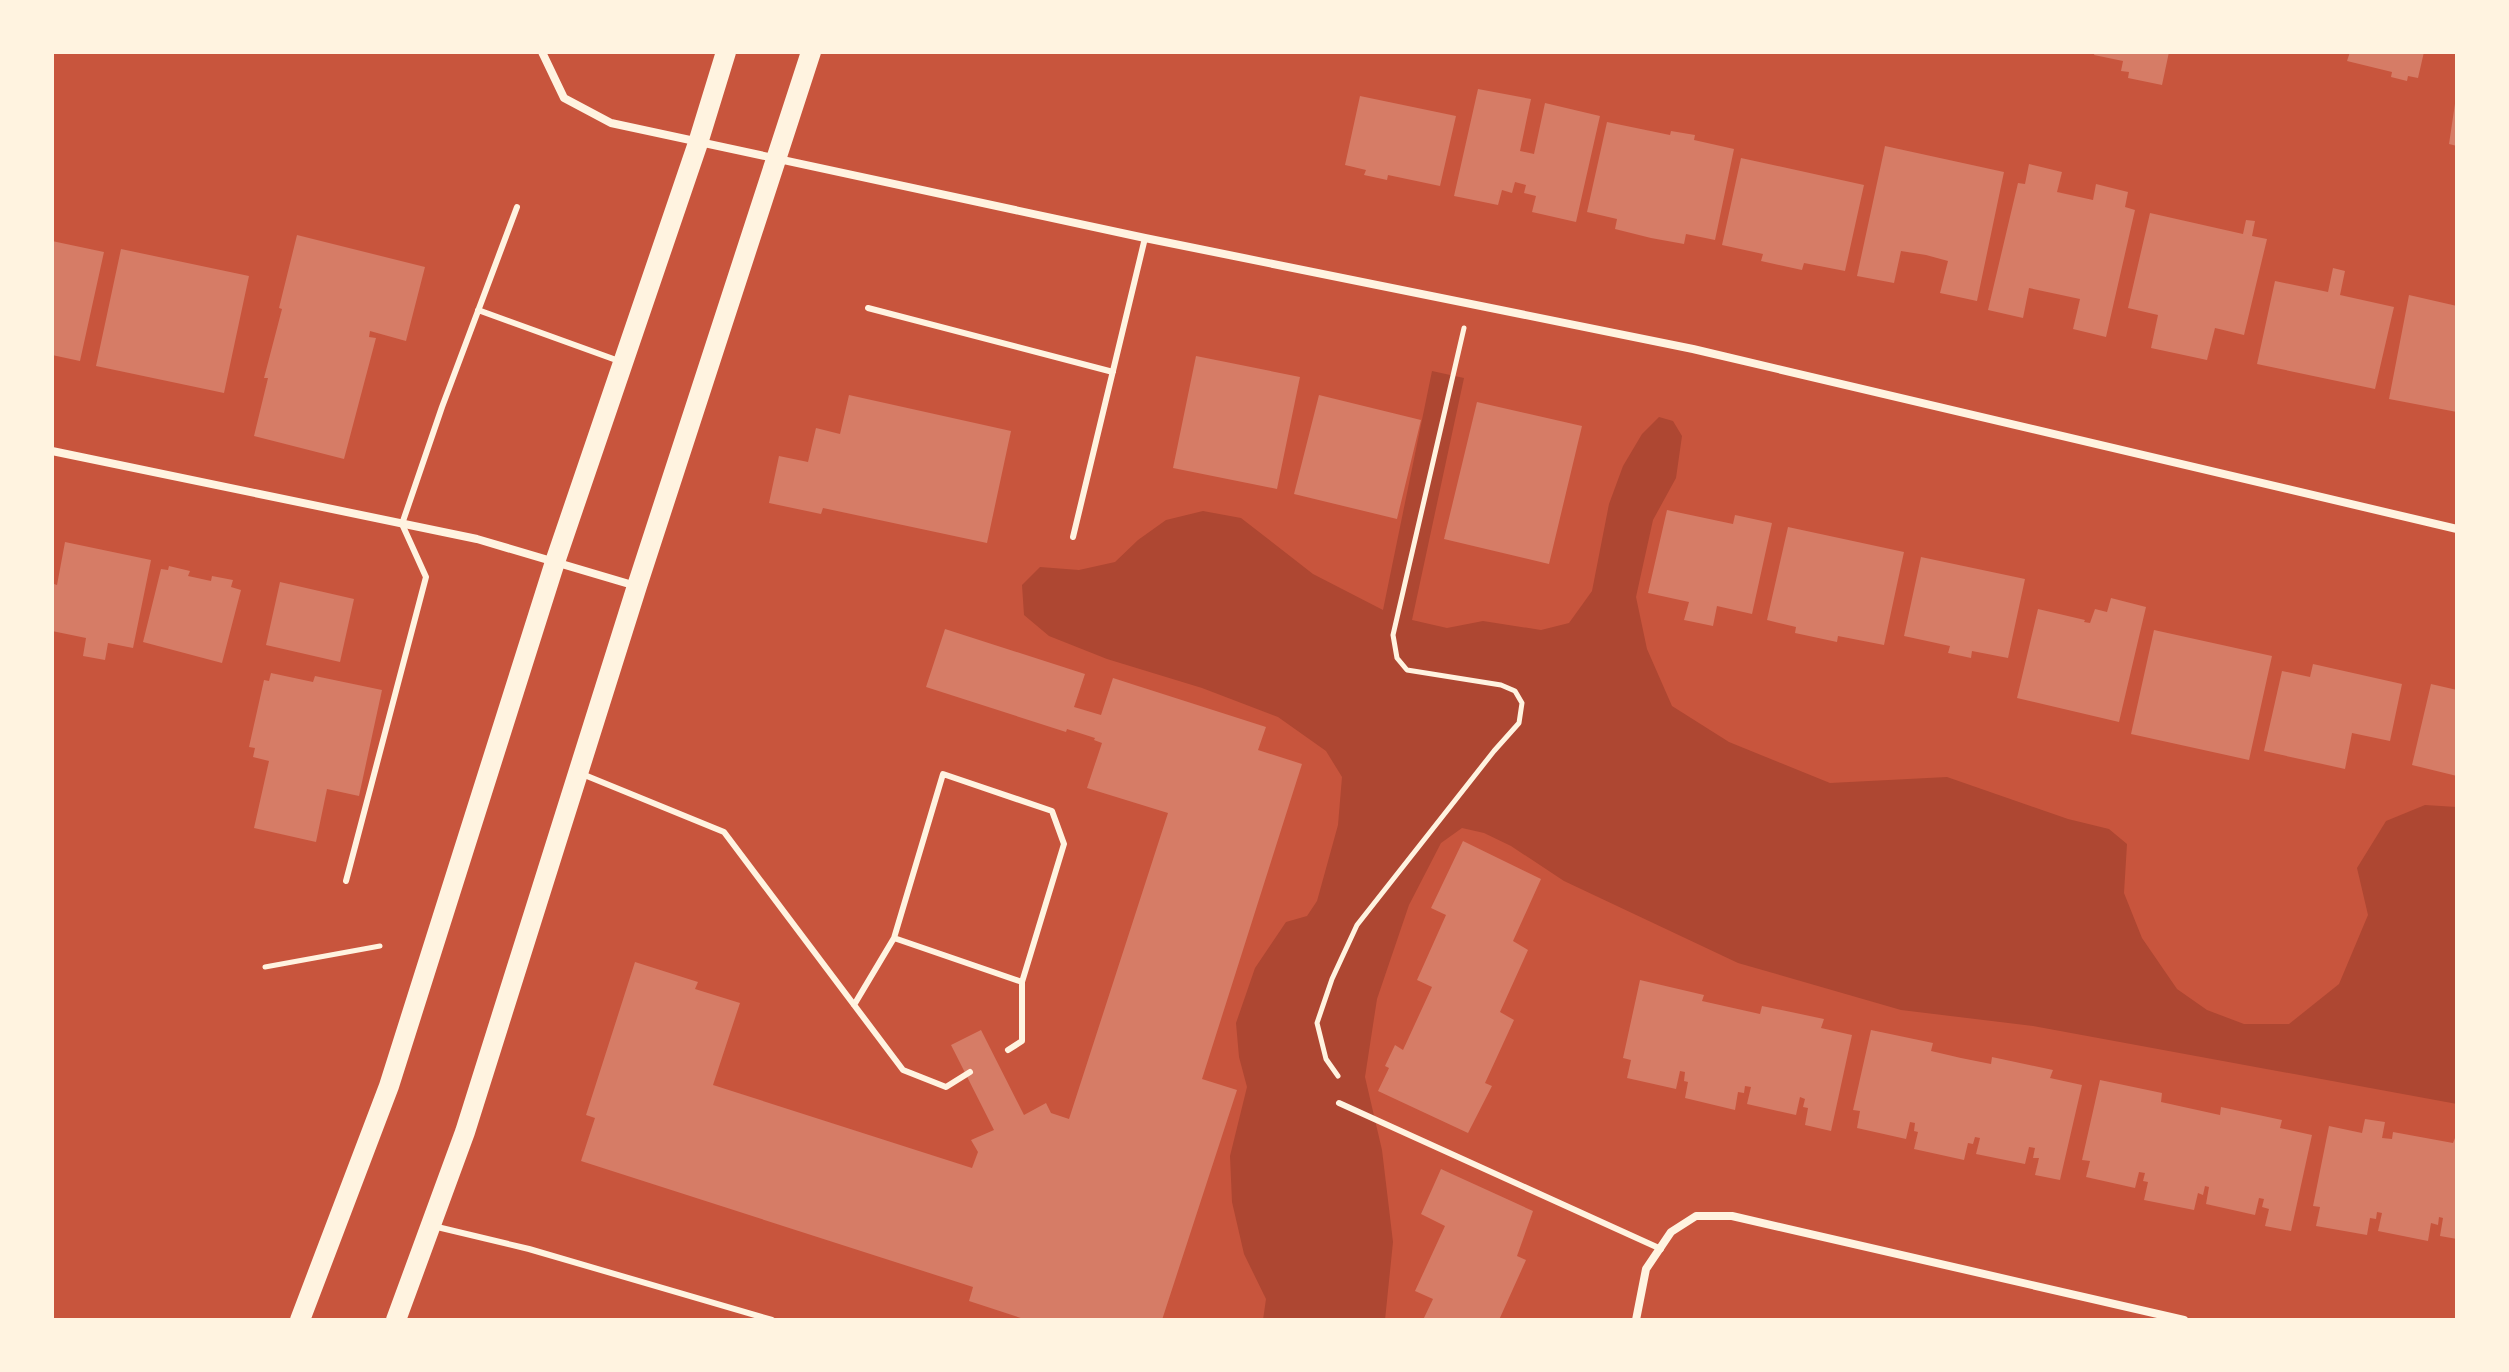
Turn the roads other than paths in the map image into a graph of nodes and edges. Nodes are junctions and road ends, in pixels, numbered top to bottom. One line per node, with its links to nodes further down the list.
1 (542, 52): 4 (street)
2 (726, 52): 4 (main road)
3 (811, 52): 5 (main road)
4 (698, 143): 5 (street); 10 (main road)
5 (776, 160): 7 (street); 17 (main road)
6 (517, 207): 9 (lane)
7 (1145, 238): 11 (lane); 14 (street)
8 (868, 308): 11 (lane)
9 (478, 310): 10 (lane); 13 (lane)
10 (623, 362): 16 (main road)
11 (1113, 372): 15 (lane)
12 (52, 451): 13 (street)
13 (402, 524): 16 (street); 19 (lane)
14 (2457, 529)
15 (1073, 537)
16 (555, 562): 17 (street); 28 (main road)
17 (637, 586): 18 (main road)
18 (579, 773): 22 (lane); 26 (main road)
19 (346, 881)
20 (894, 938): 21 (lane); 21 (lane); 22 (lane)
21 (1022, 982): 23 (lane)
22 (854, 1005): 24 (lane)
23 (1008, 1050)
24 (970, 1072)
25 (1339, 1103): 27 (lane)
26 (431, 1226): 29 (main road); 30 (lane)
27 (1661, 1249): 31 (street); 32 (street)
28 (300, 1320)
29 (396, 1320)
30 (772, 1320)
31 (1636, 1320)
32 (2184, 1320)

